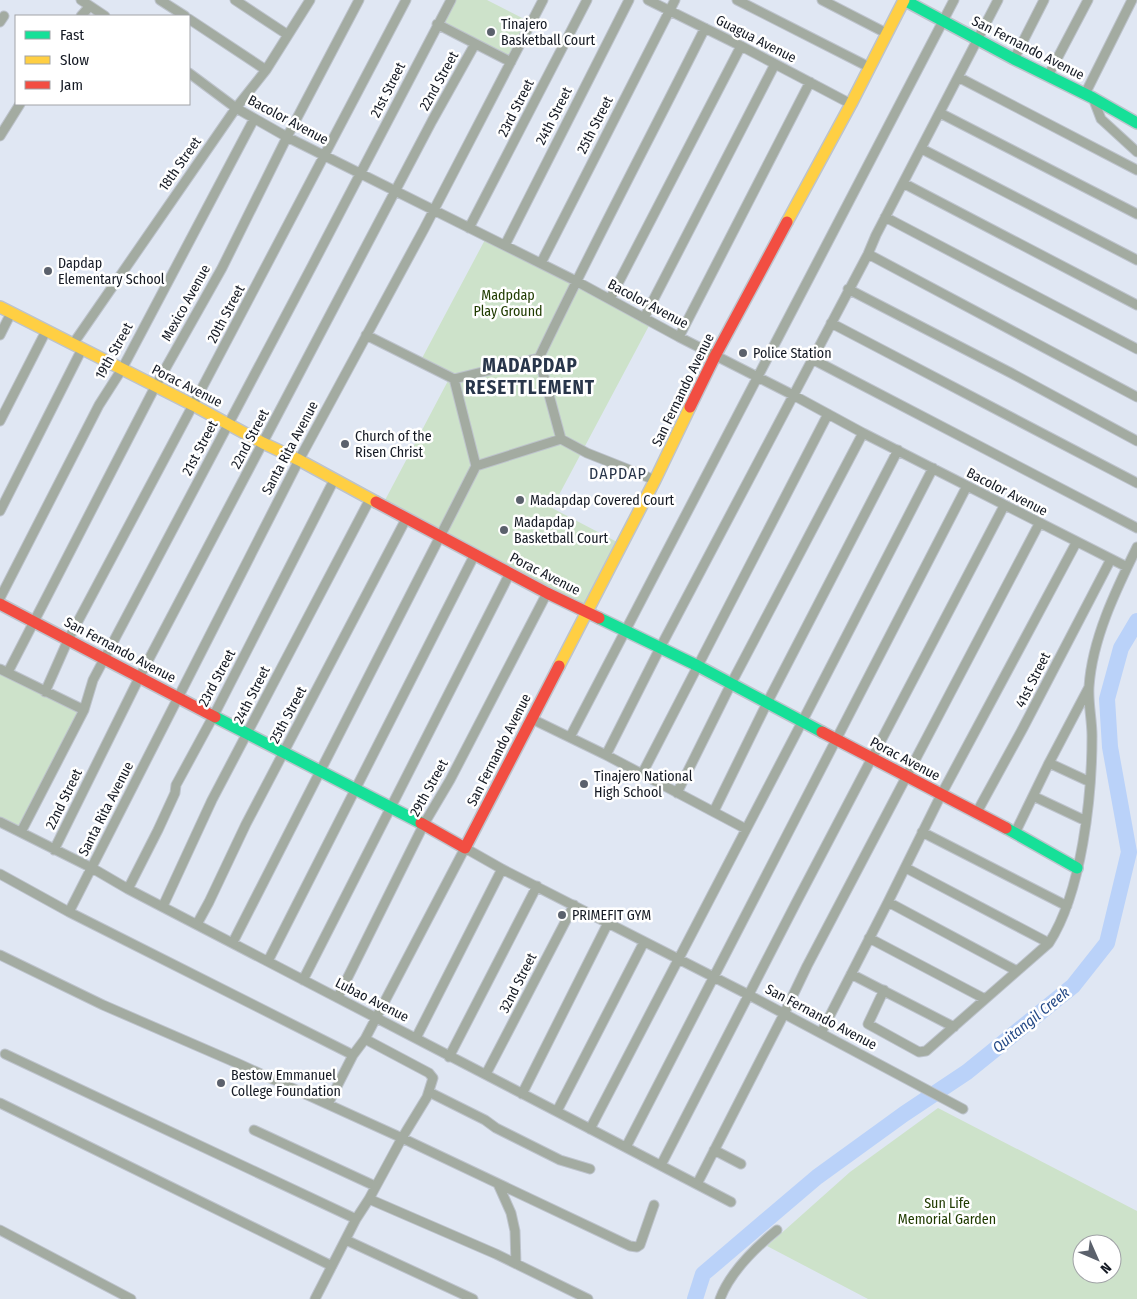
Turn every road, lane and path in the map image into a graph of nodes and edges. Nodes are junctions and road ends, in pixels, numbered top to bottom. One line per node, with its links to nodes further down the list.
1 (81, 0): 21 (street)
2 (160, 0): 25 (street)
3 (235, 0): 31 (street)
4 (309, 0): 31 (street, 18th Street)
5 (359, 0): 52 (street, Mexico Avenue)
6 (406, 0): 55 (street, 20th Street)
7 (451, 0): 28 (street, 21st Street)
8 (544, 0): 36 (street, Santa Rita Avenue)
9 (588, 0): 63 (street, 23rd Street)
10 (629, 0): 64 (street, 24th Street)
11 (648, 0): 22 (street, Guagua Avenue)
12 (675, 0): 22 (street, 25th Street)
13 (737, 0): 38 (street)
14 (822, 0): 30 (street)
15 (904, 0): 27 (main road, San Fernando Avenue); 30 (main road, San Fernando Avenue)
16 (954, 0): 27 (street)
17 (998, 0): 32 (street)
18 (1044, 0): 35 (street)
19 (1088, 0): 41 (street)
20 (1132, 0): 44 (street)
21 (90, 6): 23 (street); 24 (street)
22 (669, 11): 29 (street, Guagua Avenue); 67 (street, 25th Street)
23 (82, 15)
24 (104, 15)
25 (182, 15)
26 (190, 20): 39 (street)
27 (944, 20): 32 (main road, San Fernando Avenue); 86 (street)
28 (437, 24): 33 (street); 57 (street, 21st Street)
29 (704, 28): 34 (street, Guagua Avenue); 68 (street)
30 (886, 33): 38 (main road, San Fernando Avenue)
31 (288, 35): 39 (street, 18th Street)
32 (978, 39): 35 (main road, San Fernando Avenue); 42 (street)
33 (475, 44): 36 (street); 59 (street, 22nd Street)
34 (741, 46): 37 (street, Guagua Avenue); 70 (street)
35 (1014, 59): 41 (main road, San Fernando Avenue)
36 (510, 62): 60 (street, Santa Rita Avenue)
37 (775, 64): 43 (street, Guagua Avenue); 74 (street)
38 (869, 67): 45 (main road, San Fernando Avenue)
39 (266, 70): 47 (street, 18th Street)
40 (190, 75): 47 (street, Bacolor Avenue)
41 (1048, 76): 44 (main road, San Fernando Avenue)
42 (958, 77): 48 (street); 56 (street)
43 (810, 82): 45 (street, Guagua Avenue); 79 (street)
44 (1089, 96): 50 (main road, San Fernando Avenue); 54 (street)
45 (851, 104): 82 (main road, San Fernando Avenue)
46 (19, 105): 51 (street)
47 (236, 108): 49 (street, Bacolor Avenue); 80 (street, 18th Street)
48 (940, 113): 53 (street); 61 (street)
49 (254, 119): 52 (street, Bacolor Avenue); 85 (street, 19th Street)
50 (1137, 124)
51 (0, 136)
52 (287, 137): 55 (street, Bacolor Avenue); 88 (street, Mexico Avenue)
53 (922, 149): 58 (street); 66 (street)
54 (1137, 152)
55 (325, 156): 57 (street, Bacolor Avenue); 91 (street, 20th Street)
56 (1137, 170)
57 (360, 174): 59 (street, Bacolor Avenue); 94 (street, 21st Street)
58 (903, 183): 62 (street); 71 (street)
59 (396, 190): 60 (street, Bacolor Avenue); 98 (street, 22nd Street)
60 (434, 210): 63 (street, Bacolor Avenue); 78 (street, Santa Rita Avenue)
61 (1137, 214)
62 (885, 217): 65 (street); 81 (street)
63 (469, 228): 64 (street, Bacolor Avenue)
64 (504, 245): 67 (street, Bacolor Avenue)
65 (868, 254): 69 (street); 90 (street)
66 (1137, 260)
67 (541, 263): 68 (street, Bacolor Avenue)
68 (576, 281): 70 (street, Bacolor Avenue); 83 (street)
69 (848, 290): 75 (street); 97 (street)
70 (610, 299): 74 (street, Bacolor Avenue)
71 (1137, 304)
72 (0, 307): 73 (main road, Porac Avenue)
73 (11, 313): 76 (main road, Porac Avenue); 77 (street)
74 (644, 318): 79 (street, Bacolor Avenue)
75 (831, 323): 84 (street); 105 (street)
76 (46, 331): 80 (main road, Porac Avenue); 93 (street)
77 (0, 335)
78 (366, 335): 87 (street); 100 (street, Santa Rita Avenue)
79 (679, 337): 82 (street, Bacolor Avenue)
80 (77, 347): 85 (main road, Porac Avenue); 109 (street, 18th Street)
81 (1137, 349)
82 (715, 356): 86 (street, Bacolor Avenue); 104 (main road, San Fernando Avenue)
83 (538, 358): 87 (street); 96 (street)
84 (812, 359): 89 (street); 112 (street)
85 (122, 369): 88 (main road, Porac Avenue); 121 (street, 19th Street)
86 (758, 377): 89 (street, Bacolor Avenue); 125 (street)
87 (454, 378): 101 (street)
88 (155, 388): 91 (main road, Porac Avenue); 124 (street, Mexico Avenue)
89 (793, 395): 92 (street, Bacolor Avenue); 127 (street)
90 (1137, 397)
91 (193, 405): 94 (main road, Porac Avenue); 126 (street, 20th Street)
92 (828, 414): 95 (street, Bacolor Avenue); 129 (street)
93 (0, 422)
94 (228, 424): 98 (main road, Porac Avenue); 128 (street, 21st Street)
95 (863, 433): 99 (street, Bacolor Avenue); 132 (street)
96 (561, 440): 101 (street); 104 (street)
97 (1137, 441)
98 (263, 443): 100 (main road, Porac Avenue); 131 (street, 22nd Street)
99 (898, 450): 102 (street, Bacolor Avenue); 136 (street)
100 (299, 460): 103 (main road, Porac Avenue); 135 (street, Santa Rita Avenue)
101 (476, 466): 113 (street)
102 (933, 468): 106 (street, Bacolor Avenue); 140 (street)
103 (334, 480): 107 (main road, Porac Avenue); 138 (street, 23rd Street)
104 (655, 480): 123 (main road, San Fernando Avenue)
105 (1137, 483)
106 (967, 486): 108 (street, Bacolor Avenue); 143 (street)
107 (370, 499): 110 (main road, Porac Avenue); 141 (street, 24th Street)
108 (1004, 506): 111 (street, Bacolor Avenue); 146 (street)
109 (0, 511)
110 (406, 519): 113 (main road, Porac Avenue); 144 (street, 25th Street)
111 (1039, 524): 114 (street, Bacolor Avenue); 150 (street)
112 (1137, 528)
113 (439, 536): 116 (main road, Porac Avenue); 148 (street)
114 (1076, 543): 117 (street, Bacolor Avenue); 154 (street)
115 (1137, 547): 118 (street)
116 (475, 554): 119 (main road, Porac Avenue); 152 (street)
117 (1111, 560): 118 (street, Bacolor Avenue); 158 (street, 41st Street)
118 (1127, 567): 133 (street)
119 (510, 573): 120 (main road, Porac Avenue); 156 (street)
120 (547, 593): 123 (main road, Porac Avenue); 161 (street, 29th Street)
121 (0, 598)
122 (0, 604): 124 (main road, San Fernando Avenue)
123 (586, 612): 125 (main road, Porac Avenue); 139 (main road, San Fernando Avenue)
124 (33, 621): 126 (main road, San Fernando Avenue); 130 (street, Mexico Avenue)
125 (627, 631): 127 (main road, Porac Avenue); 142 (street)
126 (68, 640): 128 (main road, San Fernando Avenue); 134 (street, 20th Street)
127 (660, 648): 129 (main road, Porac Avenue); 145 (street)
128 (104, 658): 131 (main road, San Fernando Avenue); 137 (street, 21st Street)
129 (698, 666): 132 (main road, Porac Avenue); 149 (street)
130 (4, 671): 134 (street)
131 (139, 678): 135 (main road, San Fernando Avenue); 167 (street, 22nd Street)
132 (731, 684): 136 (main road, Porac Avenue); 153 (street)
133 (1089, 687): 147 (street); 151 (street)
134 (44, 692): 137 (street)
135 (178, 696): 138 (main road, San Fernando Avenue); 168 (street, Santa Rita Avenue)
136 (767, 703): 140 (main road, Porac Avenue); 157 (street)
137 (84, 710): 163 (street, 21st Street)
138 (214, 715): 141 (main road, San Fernando Avenue); 174 (street, 23rd Street)
139 (532, 720): 142 (street); 166 (main road, San Fernando Avenue)
140 (802, 722): 143 (main road, Porac Avenue); 162 (street)
141 (248, 734): 144 (main road, San Fernando Avenue); 177 (street, 24th Street)
142 (570, 737): 145 (street)
143 (836, 740): 146 (main road, Porac Avenue); 191 (street)
144 (284, 754): 148 (main road, San Fernando Avenue); 181 (street, 25th Street)
145 (606, 755): 149 (street)
146 (873, 759): 150 (main road, Porac Avenue); 194 (street)
147 (1049, 763): 151 (street); 155 (street)
148 (320, 772): 152 (main road, San Fernando Avenue); 183 (street)
149 (642, 774): 153 (street)
150 (906, 777): 154 (main road, Porac Avenue); 197 (street)
151 (1090, 782): 159 (street)
152 (356, 789): 156 (main road, San Fernando Avenue); 188 (street)
153 (678, 792): 157 (street)
154 (941, 795): 158 (main road, Porac Avenue); 164 (street)
155 (1033, 796): 159 (street); 165 (street)
156 (391, 808): 161 (main road, San Fernando Avenue); 192 (street)
157 (714, 811): 162 (street)
158 (977, 812): 165 (main road, Porac Avenue)
159 (1086, 821): 170 (street)
160 (0, 822): 163 (street, Lubao Avenue)
161 (424, 824): 166 (main road, San Fernando Avenue); 195 (street, 29th Street)
162 (746, 829): 187 (street)
163 (21, 832): 167 (street, Lubao Avenue)
164 (922, 832): 169 (street); 178 (street)
165 (1015, 833): 170 (main road, Porac Avenue)
166 (465, 848): 171 (street, San Fernando Avenue); 198 (street, San Fernando Avenue)
167 (54, 850): 168 (street, Lubao Avenue)
168 (92, 868): 174 (street, Lubao Avenue); 179 (street, Santa Rita Avenue)
169 (906, 868): 175 (street); 185 (street)
170 (1077, 868): 178 (street)
171 (502, 869): 173 (street, San Fernando Avenue); 201 (street)
172 (0, 874): 179 (street)
173 (537, 886): 176 (street, San Fernando Avenue); 205 (street)
174 (128, 889): 177 (street, Lubao Avenue)
175 (888, 902): 182 (street); 189 (street)
176 (574, 904): 180 (street, San Fernando Avenue); 206 (street, 32nd Street)
177 (163, 906): 181 (street, Lubao Avenue)
178 (1067, 906): 185 (street)
179 (69, 912): 204 (street)
180 (608, 923): 184 (street, San Fernando Avenue); 208 (street)
181 (197, 924): 183 (street, Lubao Avenue)
182 (869, 938): 190 (street); 196 (street)
183 (233, 942): 188 (street, Lubao Avenue)
184 (644, 942): 187 (street, San Fernando Avenue); 212 (street)
185 (1049, 943): 189 (street)
186 (0, 955): 210 (street)
187 (678, 959): 191 (street, San Fernando Avenue); 214 (street)
188 (268, 962): 192 (street, Lubao Avenue)
189 (1017, 971): 196 (street)
190 (851, 974): 193 (street); 200 (street)
191 (712, 977): 194 (street, San Fernando Avenue); 216 (street)
192 (303, 980): 195 (street, Lubao Avenue)
193 (884, 990): 199 (street); 199 (street)
194 (749, 995): 197 (street, San Fernando Avenue); 219 (street)
195 (338, 997): 198 (street, Lubao Avenue)
196 (985, 999): 199 (street)
197 (784, 1014): 200 (street, San Fernando Avenue); 217 (street)
198 (377, 1017): 201 (street, Lubao Avenue); 202 (street, San Fernando Avenue)
199 (954, 1027)
200 (820, 1033): 211 (street, San Fernando Avenue)
201 (416, 1038): 205 (street, Lubao Avenue)
202 (365, 1039): 204 (street, San Fernando Avenue); 207 (street)
203 (5, 1054): 227 (street)
204 (353, 1054): 210 (street, San Fernando Avenue)
205 (450, 1056): 206 (street, Lubao Avenue)
206 (486, 1074): 208 (street, Lubao Avenue)
207 (429, 1092): 215 (street); 220 (street)
208 (522, 1094): 212 (street, Lubao Avenue)
209 (0, 1103): 232 (street)
210 (328, 1104): 215 (street)
211 (963, 1109)
212 (557, 1111): 214 (street, Lubao Avenue)
213 (254, 1130): 223 (street)
214 (590, 1130): 216 (street, Lubao Avenue)
215 (402, 1138): 221 (street); 223 (street)
216 (626, 1147): 219 (street, Lubao Avenue)
217 (714, 1150): 218 (street); 222 (street)
218 (741, 1164)
219 (661, 1165): 222 (street, Lubao Avenue)
220 (590, 1169)
221 (498, 1184): 226 (street); 231 (street)
222 (696, 1184): 225 (street, Lubao Avenue)
223 (375, 1186): 224 (street)
224 (369, 1199): 227 (street); 231 (street)
225 (731, 1202)
226 (654, 1204)
227 (356, 1218): 230 (street)
228 (0, 1230): 233 (street)
229 (777, 1230): 237 (street)
230 (346, 1240): 232 (street); 235 (street)
231 (516, 1264): 236 (street)
232 (332, 1266): 234 (street)
233 (131, 1299)
234 (315, 1299)
235 (473, 1299)
236 (588, 1299)
237 (720, 1299)

